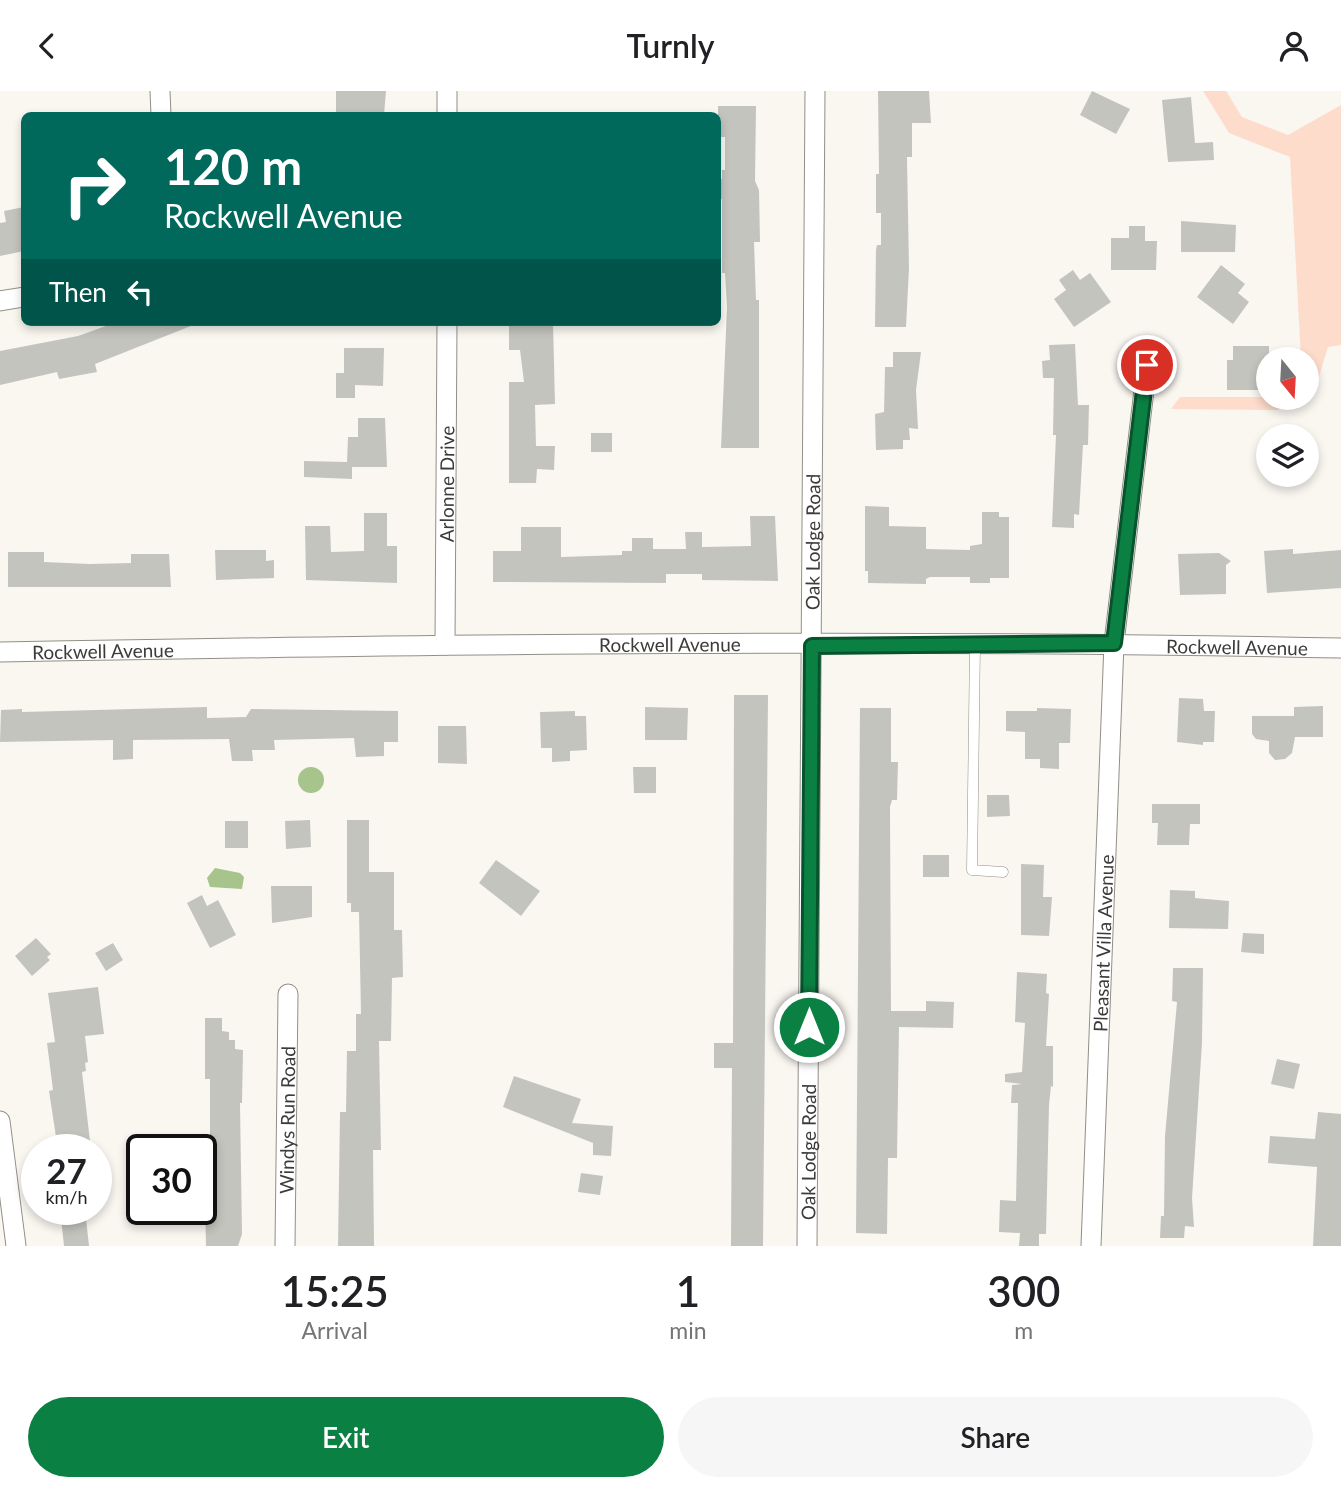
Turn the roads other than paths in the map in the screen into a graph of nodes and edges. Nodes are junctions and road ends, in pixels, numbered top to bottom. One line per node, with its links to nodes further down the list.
1 (160, 91): 4 (street)
2 (447, 91): 5 (street)
3 (816, 91): 13 (street, Oak Lodge Road)
4 (161, 112)
5 (447, 112)
6 (21, 298): 7 (street)
7 (0, 301)
8 (447, 326): 12 (street, Arlonne Drive)
9 (1147, 365): 10 (street, Pleasant Villa Avenue)
10 (1114, 643): 11 (street, Rockwell Avenue); 14 (street, Rockwell Avenue); 22 (street, Pleasant Villa Avenue)
11 (975, 644): 13 (street, Rockwell Avenue); 16 (lane)
12 (445, 645): 13 (street, Rockwell Avenue); 15 (street, Rockwell Avenue)
13 (812, 646): 21 (street, Oak Lodge Road)
14 (1341, 648)
15 (0, 652)
16 (1003, 873)
17 (288, 994): 20 (street, Windys Run Road)
18 (0, 1121): 19 (street)
19 (16, 1246)
20 (285, 1246)
21 (807, 1246)
22 (1091, 1246)

